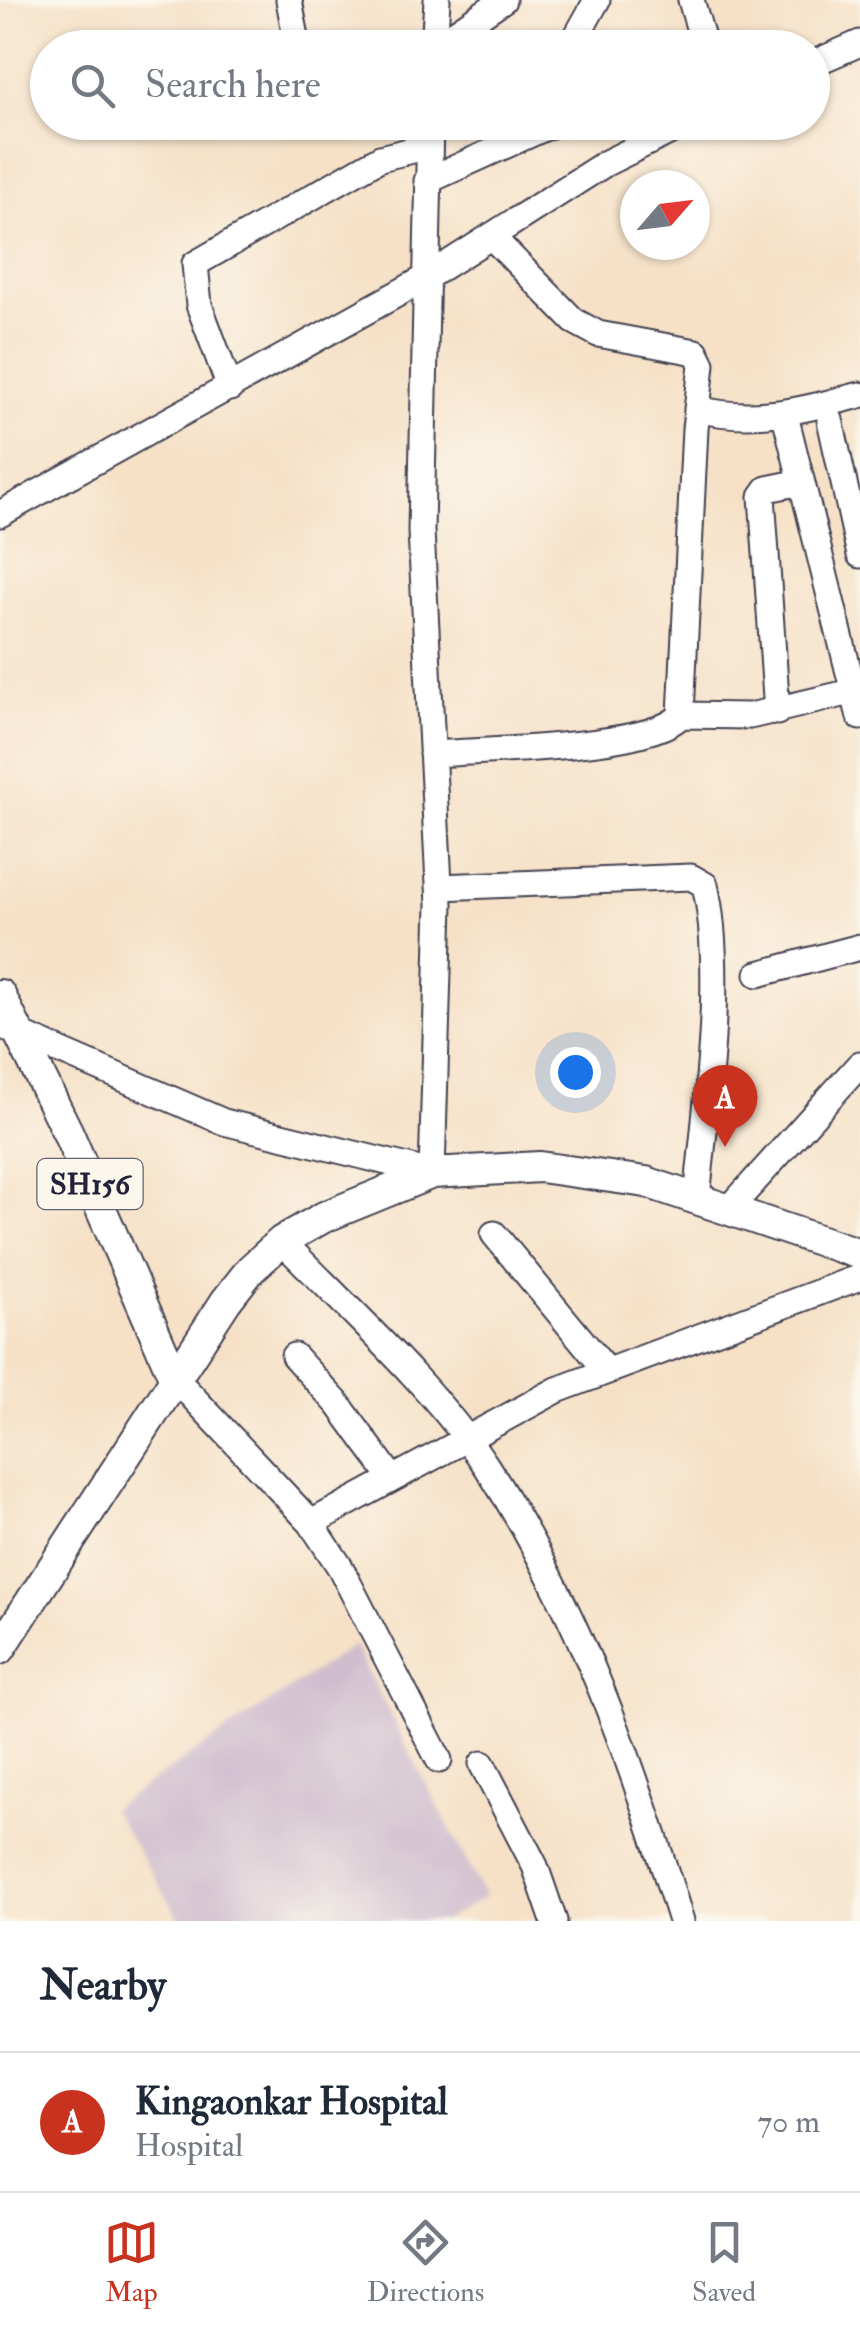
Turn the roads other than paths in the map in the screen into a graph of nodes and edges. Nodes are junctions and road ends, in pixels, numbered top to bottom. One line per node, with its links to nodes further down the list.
1 (290, 0): 6 (street)
2 (437, 0): 7 (street)
3 (503, 0): 8 (street)
4 (597, 0): 9 (street)
5 (690, 0): 10 (street)
6 (295, 30)
7 (433, 30)
8 (457, 30)
9 (580, 30)
10 (699, 30)
11 (860, 43): 12 (street)
12 (830, 56)
13 (417, 140): 20 (street)
14 (429, 140): 17 (street)
15 (517, 140): 17 (street)
16 (653, 140): 18 (street)
17 (426, 181): 19 (street)
18 (491, 236): 19 (street); 22 (street)
19 (424, 278): 20 (street); 31 (street)
20 (230, 388): 26 (street)
21 (860, 395): 23 (street)
22 (697, 409): 23 (street); 30 (street)
23 (785, 415): 25 (street)
24 (830, 420): 27 (street)
25 (801, 482): 28 (street); 29 (street)
26 (0, 514)
27 (860, 555)
28 (858, 700): 29 (street)
29 (777, 712): 30 (street)
30 (681, 715): 31 (street)
31 (432, 754): 32 (street)
32 (439, 887): 38 (street); 39 (street)
33 (860, 946): 34 (street)
34 (758, 974)
35 (0, 995): 36 (main road, SH156)
36 (10, 1029): 38 (street); 47 (main road, SH156)
37 (860, 1064): 40 (street)
38 (432, 1172): 39 (main road); 42 (main road)
39 (698, 1198): 40 (main road)
40 (730, 1208): 43 (main road)
41 (494, 1234): 46 (street)
42 (282, 1242): 47 (main road); 48 (street)
43 (860, 1254)
44 (860, 1278): 46 (street)
45 (294, 1356): 49 (street)
46 (606, 1371): 48 (street)
47 (174, 1377): 50 (street); 51 (main road)
48 (464, 1438): 49 (street); 55 (street)
49 (392, 1478): 50 (street)
50 (311, 1523): 52 (street)
51 (0, 1649)
52 (439, 1760)
53 (482, 1764): 54 (street)
54 (554, 1921)
55 (682, 1921)

